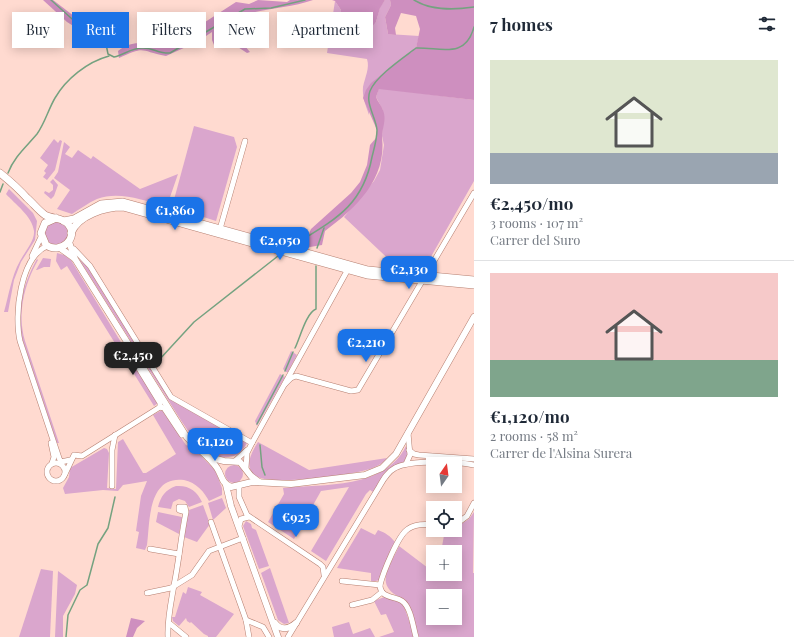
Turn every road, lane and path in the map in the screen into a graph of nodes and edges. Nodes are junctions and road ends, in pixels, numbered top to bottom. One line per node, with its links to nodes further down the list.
1 (245, 141): 8 (street)
2 (0, 173): 4 (main road)
3 (474, 193): 16 (street)
4 (38, 209): 5 (main road); 7 (main road)
5 (56, 218): 6 (main road); 7 (main road)
6 (64, 221): 8 (main road); 10 (main road)
7 (43, 226): 9 (main road)
8 (220, 229): 12 (main road)
9 (41, 237): 11 (main road); 39 (street)
10 (70, 238): 12 (main road); 13 (main road); 14 (street); 28 (street)
11 (47, 246): 13 (main road); 39 (street)
12 (271, 246): 15 (main road)
13 (60, 248): 14 (street)
14 (75, 259): 20 (street)
15 (348, 268): 16 (main road); 21 (street)
16 (425, 279): 17 (main road); 18 (main road); 22 (street)
17 (474, 280)
18 (474, 285)
19 (474, 317): 25 (street)
20 (128, 344): 24 (street); 30 (street)
21 (297, 362): 22 (street); 23 (street)
22 (300, 377): 23 (street)
23 (285, 384): 28 (street)
24 (160, 407): 26 (street); 30 (street)
25 (408, 433): 32 (street); 47 (street)
26 (115, 435): 27 (street); 31 (street)
27 (105, 441): 29 (street); 31 (street)
28 (252, 443): 37 (street); 44 (street)
29 (98, 446): 31 (street); 36 (street)
30 (194, 446): 34 (street)
31 (112, 450): 50 (street)
32 (410, 450): 33 (street); 42 (street)
33 (432, 456): 35 (street)
34 (207, 457): 38 (street); 46 (street)
35 (474, 459)
36 (70, 460): 39 (street); 45 (street)
37 (236, 461): 38 (street); 44 (street)
38 (228, 462): 46 (street)
39 (57, 463): 45 (street); 45 (street)
40 (426, 463): 42 (street)
41 (462, 463): 43 (street)
42 (406, 464): 62 (street)
43 (474, 464)
44 (246, 470): 47 (street); 49 (street)
45 (65, 474)
46 (221, 474): 48 (street)
47 (261, 482): 49 (street)
48 (226, 485): 49 (street); 57 (street)
49 (241, 485): 53 (street)
50 (112, 486)
51 (474, 503): 54 (street)
52 (186, 512): 61 (street)
53 (249, 517): 57 (street); 62 (street)
54 (462, 520)
55 (211, 522): 59 (street)
56 (426, 524): 64 (street)
57 (239, 528): 58 (street)
58 (243, 538): 59 (street); 70 (street)
59 (220, 547): 65 (street); 69 (street)
60 (150, 549): 61 (street)
61 (179, 554): 65 (street)
62 (324, 576): 72 (street)
63 (342, 581): 64 (street)
64 (380, 585): 66 (street)
65 (174, 586): 67 (street); 71 (street)
66 (382, 592): 68 (street); 79 (street)
67 (147, 593)
68 (352, 605)
69 (246, 620): 75 (street); 76 (street)
70 (273, 620): 72 (street); 77 (street)
71 (170, 623): 73 (street); 74 (street)
72 (296, 623): 78 (street)
73 (168, 637)
74 (186, 637)
75 (249, 637)
76 (269, 637)
77 (278, 637)
78 (288, 637)
79 (416, 637)

